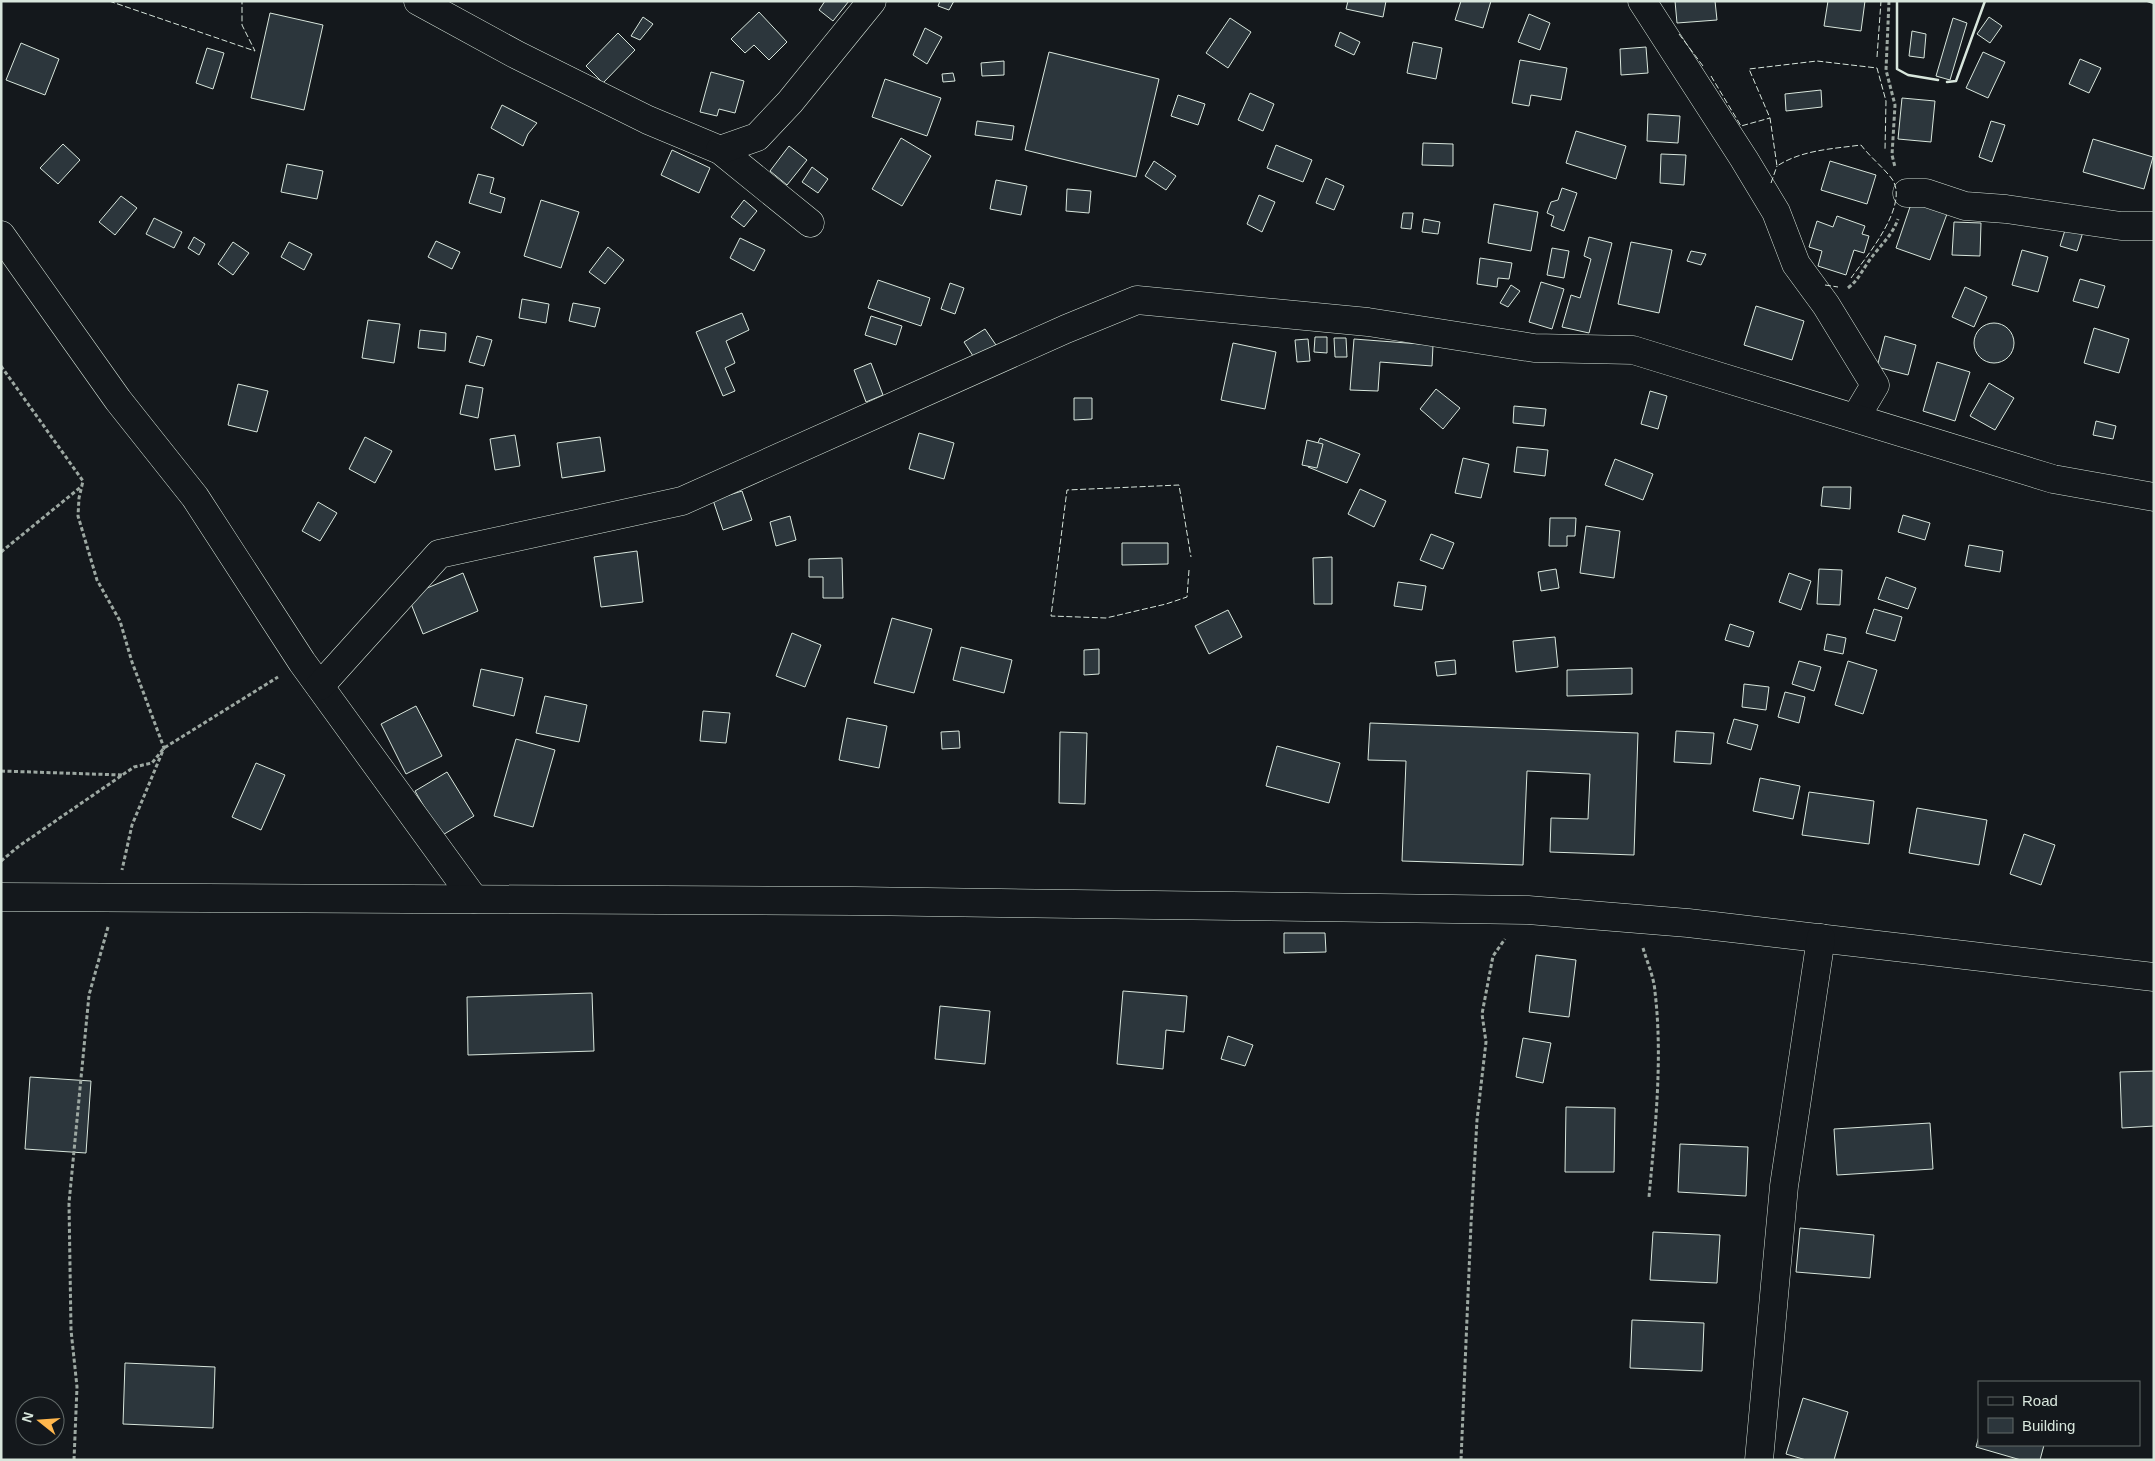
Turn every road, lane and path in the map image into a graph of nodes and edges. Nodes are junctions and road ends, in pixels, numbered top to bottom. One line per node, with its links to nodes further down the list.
1 (418, 1): 5 (street)
2 (872, 1): 5 (street)
3 (1642, 1): 10 (street)
4 (1889, 1): 6 (path)
5 (720, 150): 7 (street)
6 (1907, 193): 8 (street); 10 (path)
7 (810, 223)
8 (2154, 226)
9 (1, 235): 16 (street)
10 (1826, 305): 12 (street)
11 (1, 366): 13 (path)
12 (1856, 417): 14 (street); 17 (street)
13 (82, 485): 15 (path); 18 (path)
14 (2154, 497)
15 (1, 552)
16 (302, 662): 17 (street); 18 (path)
17 (320, 686): 24 (street)
18 (164, 748): 20 (path); 23 (path)
19 (1, 772): 20 (path)
20 (123, 775): 21 (path)
21 (1, 861)
22 (1, 897): 23 (street)
23 (116, 898): 24 (street); 30 (path)
24 (474, 900): 25 (street)
25 (1528, 910): 26 (street); 31 (path)
26 (1634, 918): 27 (street); 29 (path)
27 (1821, 938): 28 (street); 32 (street)
28 (2154, 976)
29 (1649, 1198)
30 (74, 1460)
31 (1461, 1460)
32 (1759, 1460)

